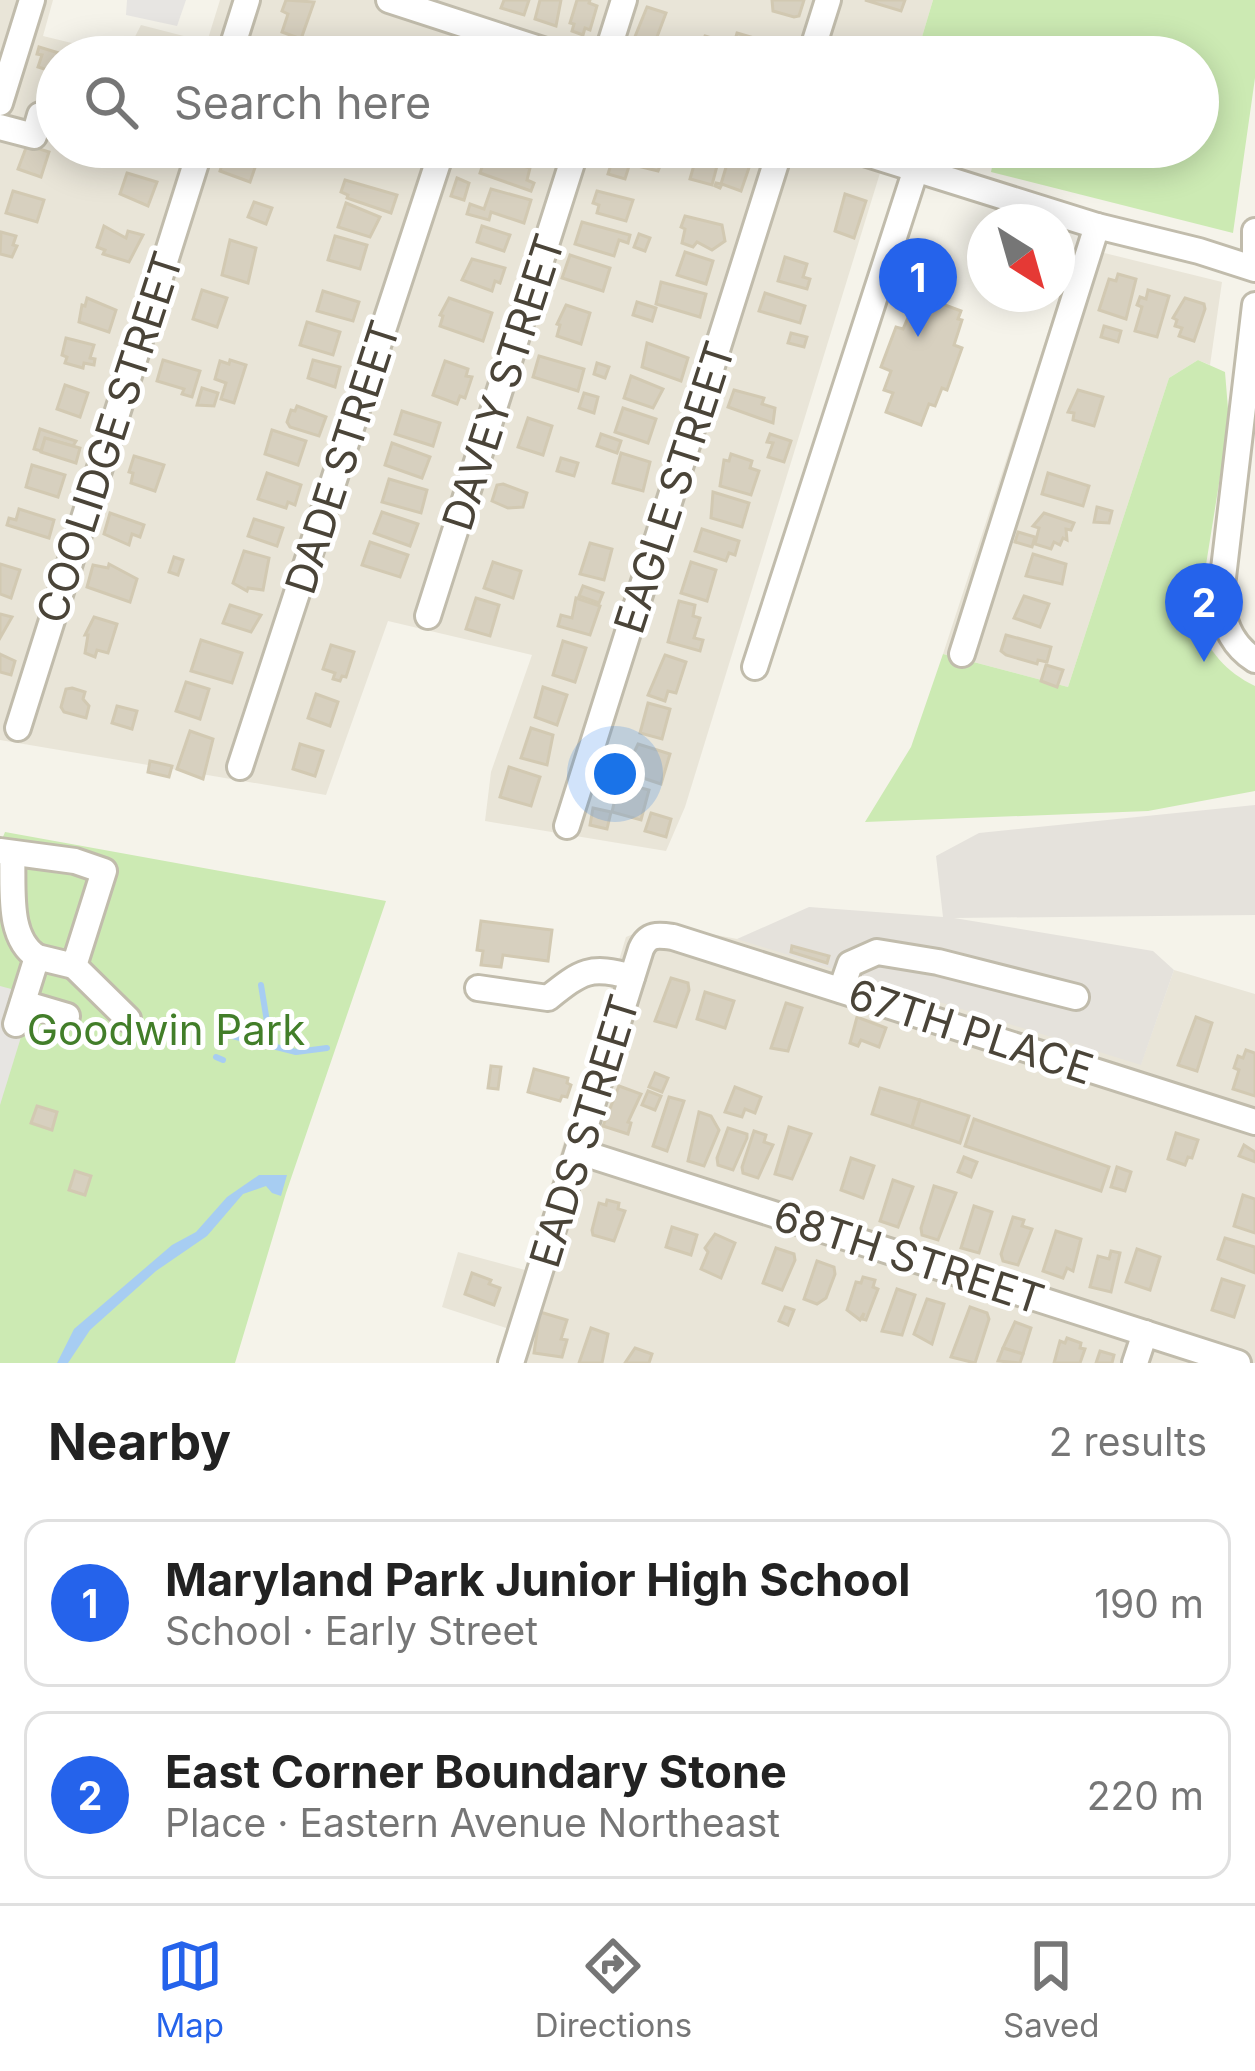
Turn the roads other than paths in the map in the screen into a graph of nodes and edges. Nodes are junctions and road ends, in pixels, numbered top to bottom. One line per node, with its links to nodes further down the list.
1 (32, 0): 12 (street)
2 (247, 0): 7 (street)
3 (389, 0): 6 (street)
4 (624, 0): 10 (street)
5 (828, 0): 11 (street)
6 (481, 31): 8 (street); 9 (street)
7 (236, 36)
8 (479, 36)
9 (497, 36)
10 (613, 36)
11 (817, 36)
12 (0, 103)
13 (0, 128): 14 (street)
14 (36, 129)
15 (194, 168): 28 (street, COOLIDGE STREET)
16 (436, 168): 29 (street, DADE STREET)
17 (570, 168): 24 (street, DAVEY STREET)
18 (775, 168): 30 (street, EAGLE STREET)
19 (913, 168): 20 (street)
20 (916, 169): 21 (street); 27 (street)
21 (1097, 226): 22 (street); 25 (street)
22 (1254, 250)
23 (1255, 305): 26 (street)
24 (428, 616)
25 (962, 654)
26 (1255, 660)
27 (755, 667)
28 (18, 728)
29 (240, 766)
30 (567, 826)
31 (6, 852): 33 (street); 34 (street)
32 (686, 941): 35 (street, EADS STREET); 37 (street, 67TH PLACE)
33 (37, 957): 34 (street); 39 (street)
34 (74, 966): 40 (street)
35 (632, 977): 36 (street); 42 (street, EADS STREET)
36 (478, 988)
37 (842, 990): 38 (street); 41 (street, 67TH PLACE)
38 (1076, 997)
39 (67, 1016)
40 (128, 1019)
41 (1255, 1122)
42 (580, 1152): 43 (street, 68TH STREET); 44 (street, EADS STREET)
43 (1145, 1334): 45 (street); 46 (street, 68TH STREET)
44 (511, 1363)
45 (1135, 1363)
46 (1238, 1363)

